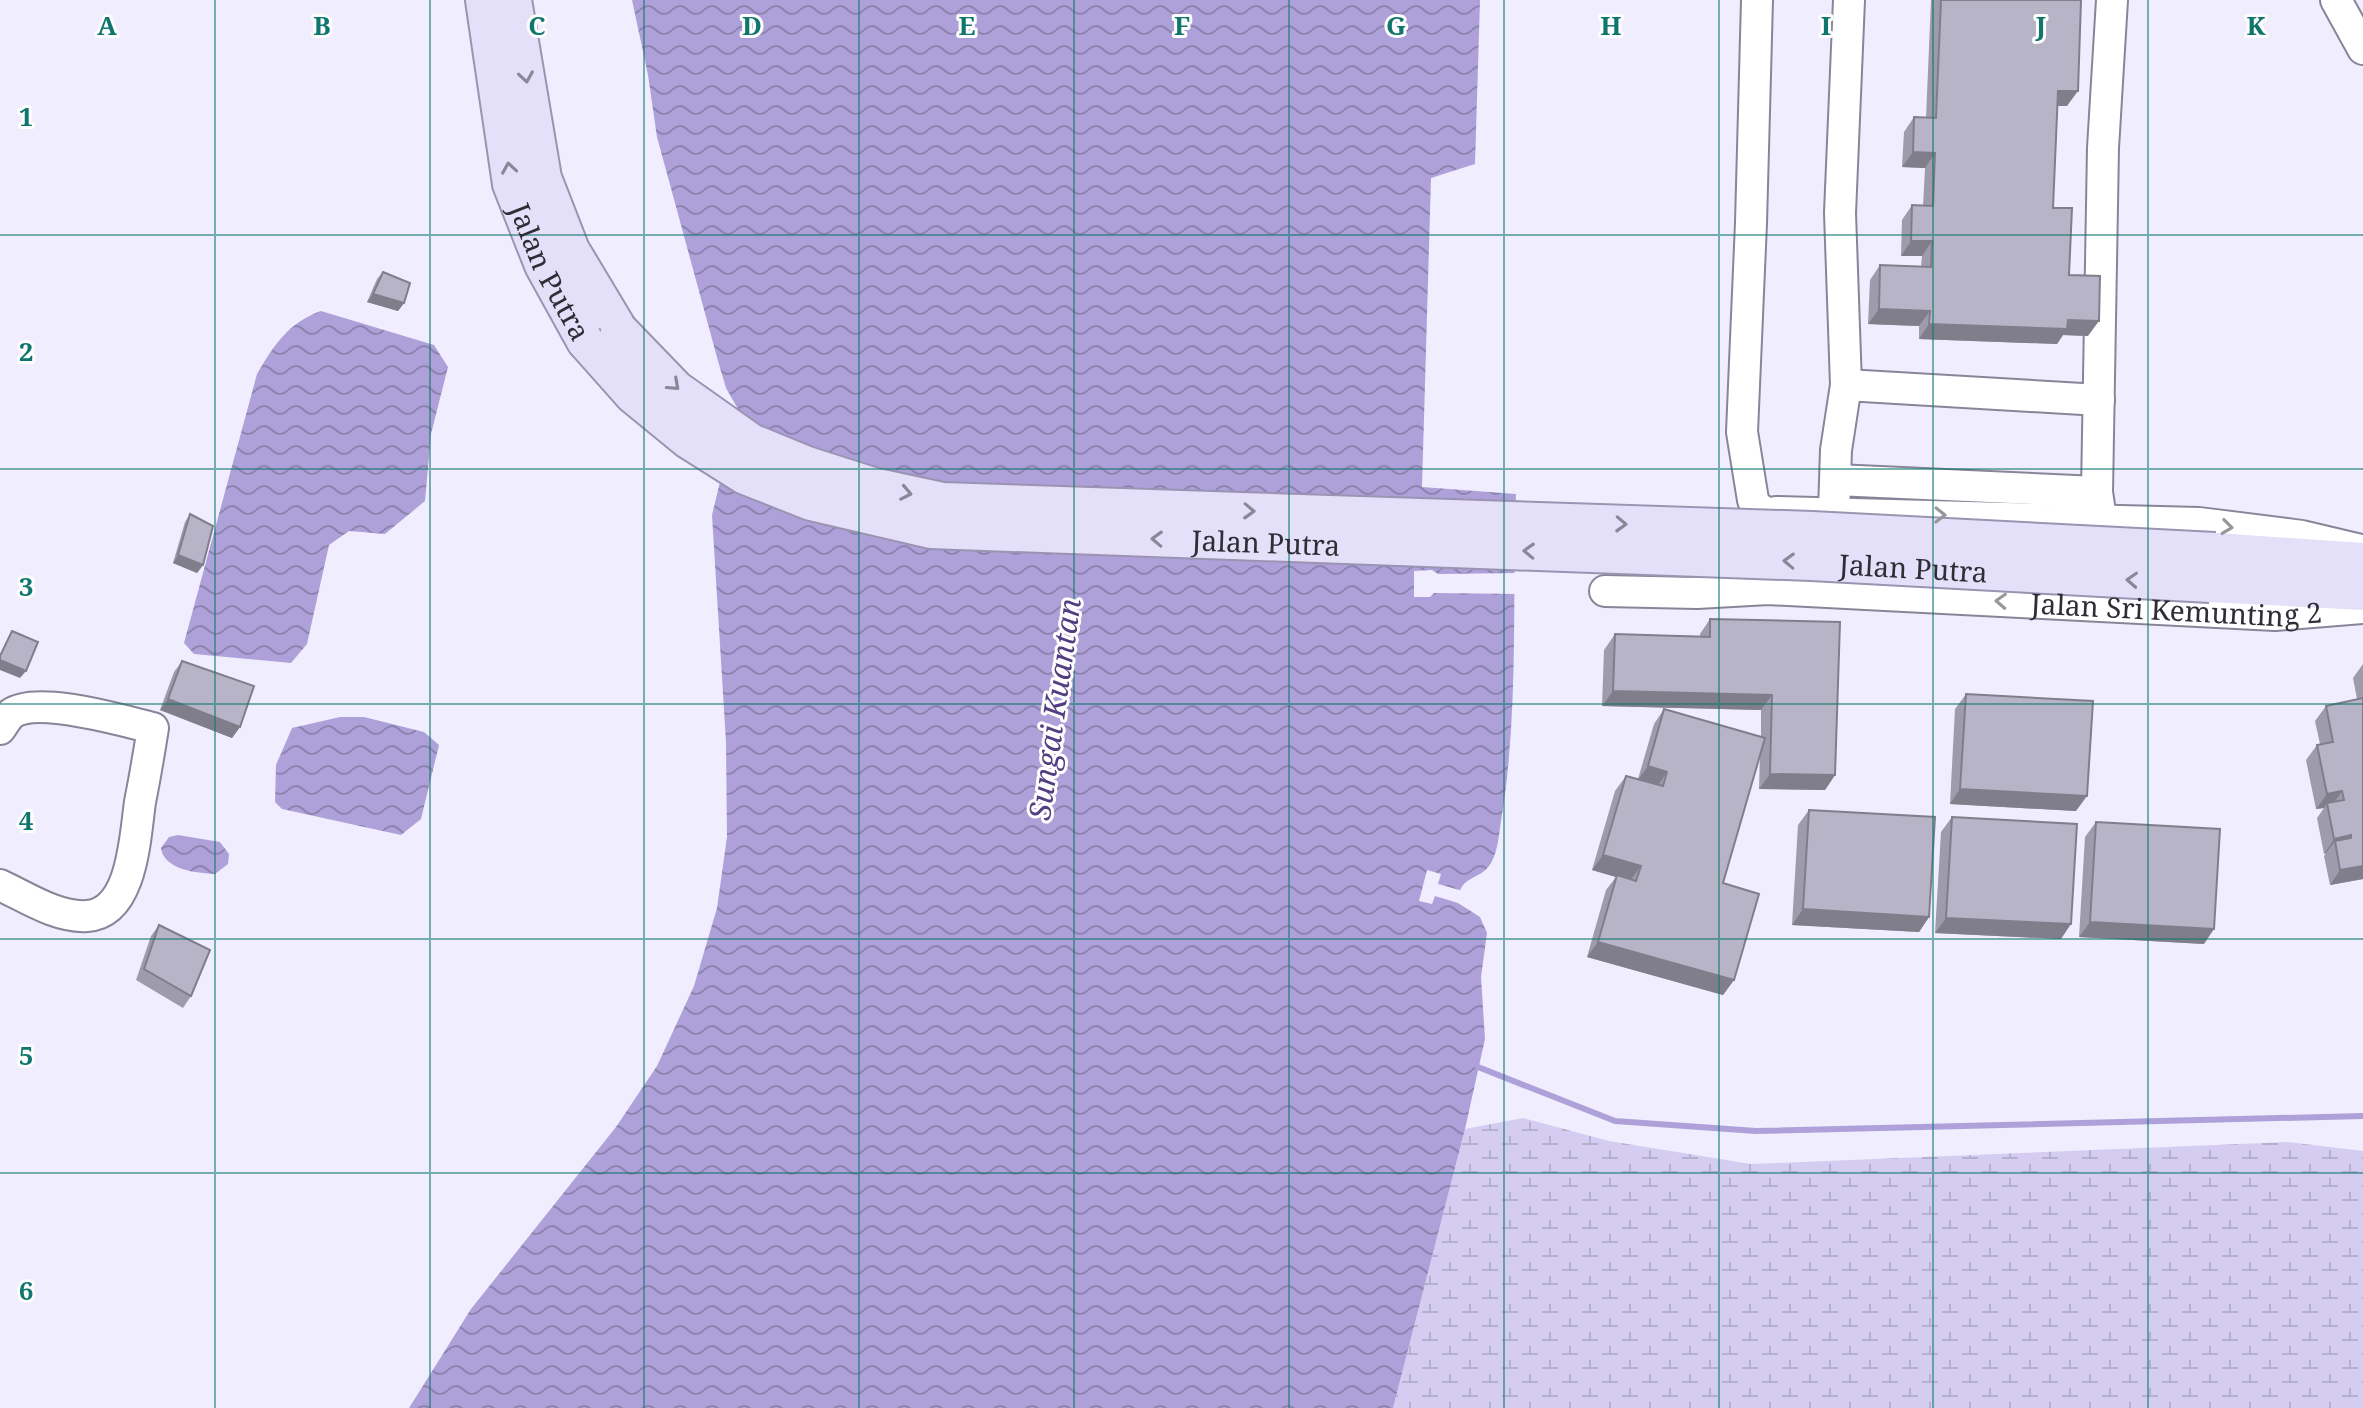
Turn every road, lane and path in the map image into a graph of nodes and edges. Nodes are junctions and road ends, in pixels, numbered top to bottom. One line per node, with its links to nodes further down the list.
1 (484, 0): 8 (main road, Jalan Putra, one-way to 1)
2 (513, 0): 8 (main road, Jalan Putra, one-way to 8)
3 (1757, 0): 13 (street)
4 (1849, 0): 9 (street)
5 (2112, 0): 10 (street)
6 (2336, 0): 7 (street)
7 (2363, 49)
8 (602, 335): 18 (main road, Jalan Putra, bridge)
9 (1846, 385): 10 (street); 11 (street)
10 (2099, 400): 12 (street)
11 (1836, 480): 12 (street); 14 (street)
12 (2099, 506): 14 (street, one-way to 12); 15 (street, one-way to 15)
13 (1765, 512): 14 (street); 17 (street)
14 (1834, 512)
15 (2363, 550)
16 (2363, 561): 18 (main road, Jalan Putra)
17 (1745, 567): 19 (street); 22 (street)
18 (2213, 568): 21 (main road, Jalan Putra)
19 (1768, 589): 22 (street, Jalan Sri Kemunting 2); 23 (street, Jalan Sri Kemunting 2, one-way to 19)
20 (1605, 591): 22 (street, Jalan Sri Kemunting 2)
21 (2363, 592)
22 (1697, 593)
23 (2363, 608)
24 (0, 729): 25 (street)
25 (0, 885)

